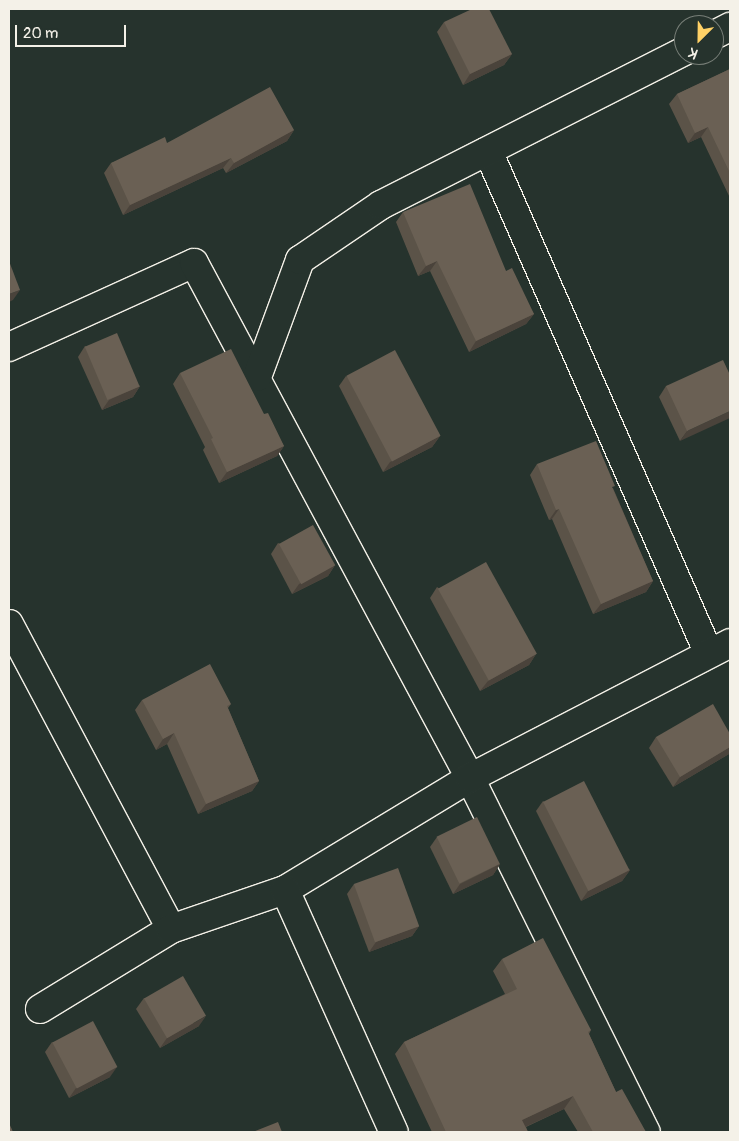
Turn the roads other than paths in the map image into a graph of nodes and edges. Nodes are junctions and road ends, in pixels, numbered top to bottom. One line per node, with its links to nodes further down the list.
1 (674, 55): 2 (street)
2 (488, 150): 4 (street); 6 (street)
3 (9, 347): 4 (street)
4 (257, 377): 7 (street)
5 (9, 624): 9 (street)
6 (720, 648): 7 (street)
7 (470, 778): 8 (street); 12 (street)
8 (285, 890): 9 (street); 11 (street)
9 (171, 929): 10 (street)
10 (40, 1009)
11 (394, 1132)
12 (646, 1132)

